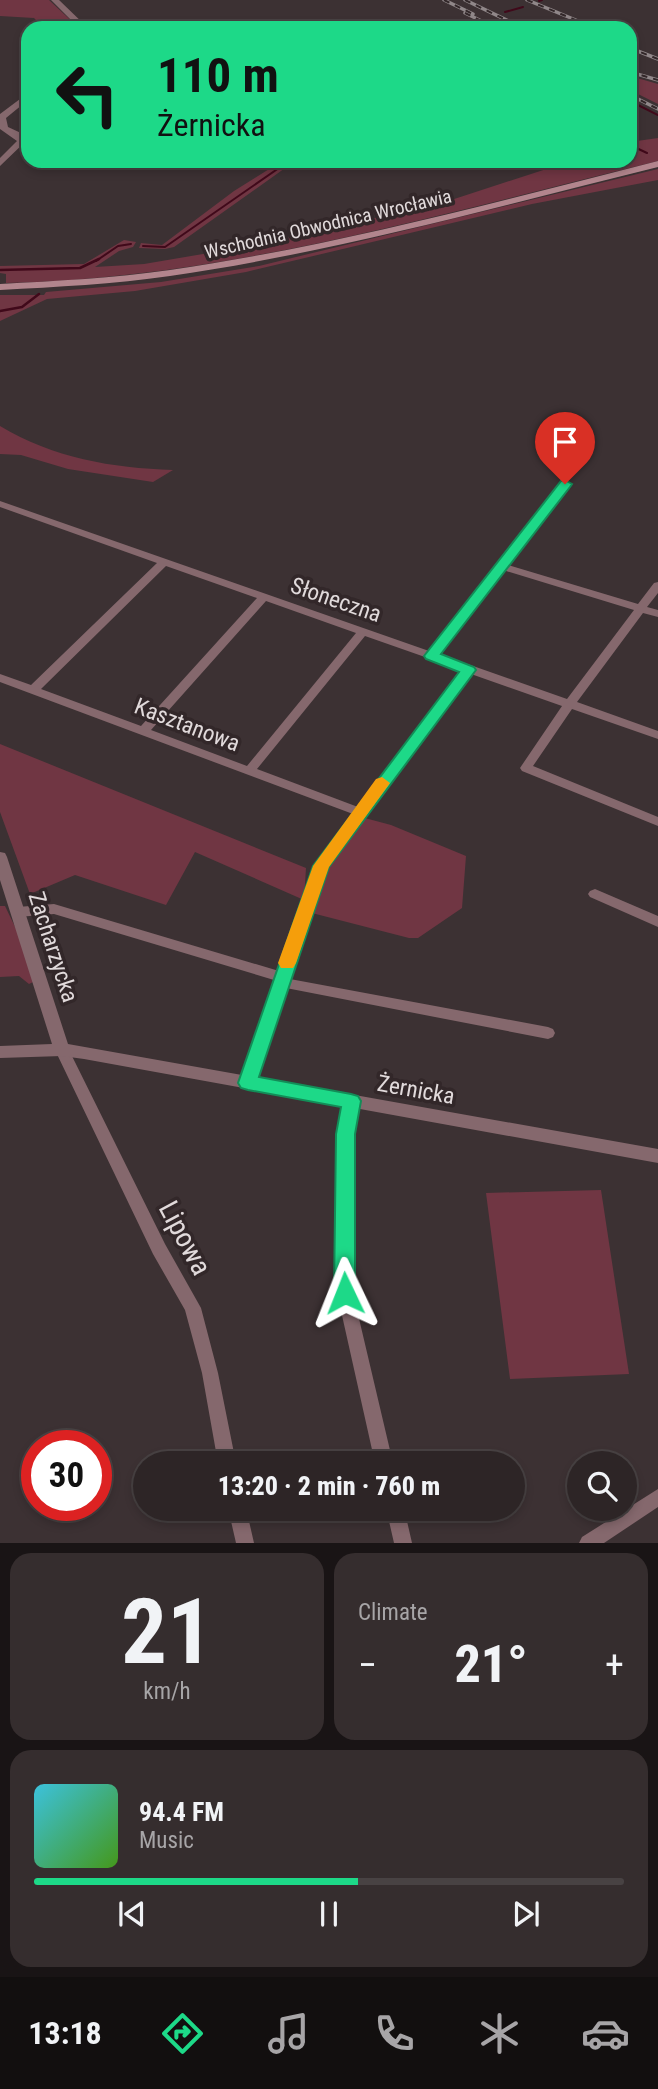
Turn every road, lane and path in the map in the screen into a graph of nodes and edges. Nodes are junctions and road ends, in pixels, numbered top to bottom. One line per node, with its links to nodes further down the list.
1 (55, 0): 2 (street)
2 (77, 21)
3 (21, 101): 4 (street)
4 (1, 117): 5 (street)
5 (2, 128): 6 (street)
6 (21, 140)
7 (21, 142): 8 (street)
8 (0, 163)
9 (658, 164): 10 (main road, Wschodnia Obwodnica Wrocławia)
10 (0, 287)
11 (565, 484): 14 (street)
12 (0, 504): 13 (street, Słoneczna)
13 (164, 562): 16 (street, Słoneczna); 23 (street)
14 (501, 566): 17 (street); 20 (street)
15 (658, 585): 17 (street)
16 (264, 597): 19 (street, Słoneczna); 25 (street)
17 (642, 608): 18 (street); 24 (street)
18 (658, 614)
19 (363, 631): 20 (street, Słoneczna); 27 (street)
20 (431, 656): 21 (street, Słoneczna)
21 (468, 670): 24 (street, Słoneczna); 28 (street)
22 (0, 678): 23 (street, Kasztanowa)
23 (33, 690): 25 (street, Kasztanowa)
24 (570, 703): 26 (street, Słoneczna); 29 (street)
25 (143, 731): 27 (street, Kasztanowa)
26 (658, 735)
27 (249, 771): 28 (street, Kasztanowa)
28 (359, 812): 34 (street)
29 (658, 822)
30 (0, 857): 32 (street, Zacharzycka)
31 (595, 894): 33 (street)
32 (18, 912): 34 (street); 36 (street, Zacharzycka)
33 (658, 922)
34 (281, 980): 35 (street); 38 (street)
35 (548, 1034)
36 (62, 1050): 37 (street, Żernicka); 38 (street, Żernicka); 41 (street, Lipowa)
37 (0, 1052)
38 (248, 1083): 39 (street, Żernicka)
39 (351, 1101): 40 (street, Żernicka); 42 (street)
40 (658, 1156)
41 (225, 1451)
42 (381, 1451)
43 (658, 1497): 48 (street)
44 (240, 1521): 46 (street)
45 (398, 1521): 47 (street)
46 (245, 1543)
47 (403, 1543)
48 (588, 1543)

